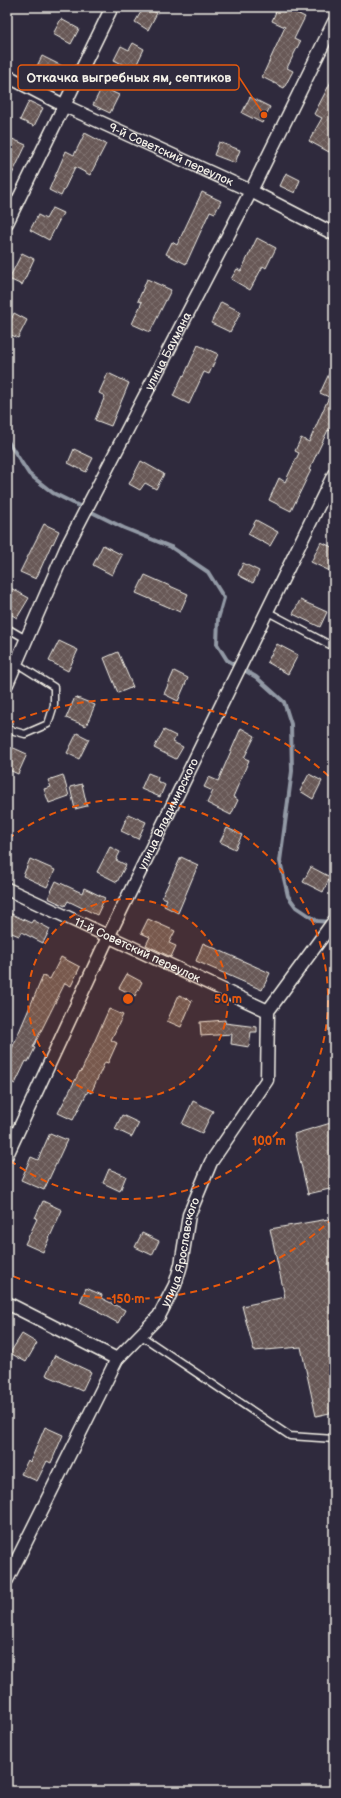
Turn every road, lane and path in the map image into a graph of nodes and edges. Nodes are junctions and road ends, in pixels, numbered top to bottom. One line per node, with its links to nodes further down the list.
1 (112, 7): 4 (street)
2 (334, 22): 5 (street, улица Баумана)
3 (7, 76): 4 (street, 9-й Советский переулок)
4 (65, 106): 5 (street, 9-й Советский переулок); 6 (street)
5 (251, 191): 7 (street, 9-й Советский переулок); 11 (street, улица Баумана)
6 (7, 223)
7 (334, 234)
8 (334, 474): 9 (street, улица Владимирского)
9 (268, 612): 12 (lane); 18 (street, улица Владимирского)
10 (7, 628): 11 (lane)
11 (26, 639): 13 (street, улица Баумана)
12 (334, 647)
13 (16, 663): 14 (street, улица Баумана); 15 (lane)
14 (7, 684)
15 (7, 729)
16 (7, 888): 18 (street, 11-й Советский переулок)
17 (334, 921): 19 (street)
18 (108, 936): 19 (street, 11-й Советский переулок); 20 (street, улица Владимирского)
19 (268, 1011): 22 (street, улица Ярославского)
20 (7, 1156)
21 (7, 1303): 23 (street)
22 (140, 1336): 23 (street, улица Ярославского); 24 (lane)
23 (117, 1359): 25 (street, улица Ярославского)
24 (334, 1439)
25 (7, 1580)

